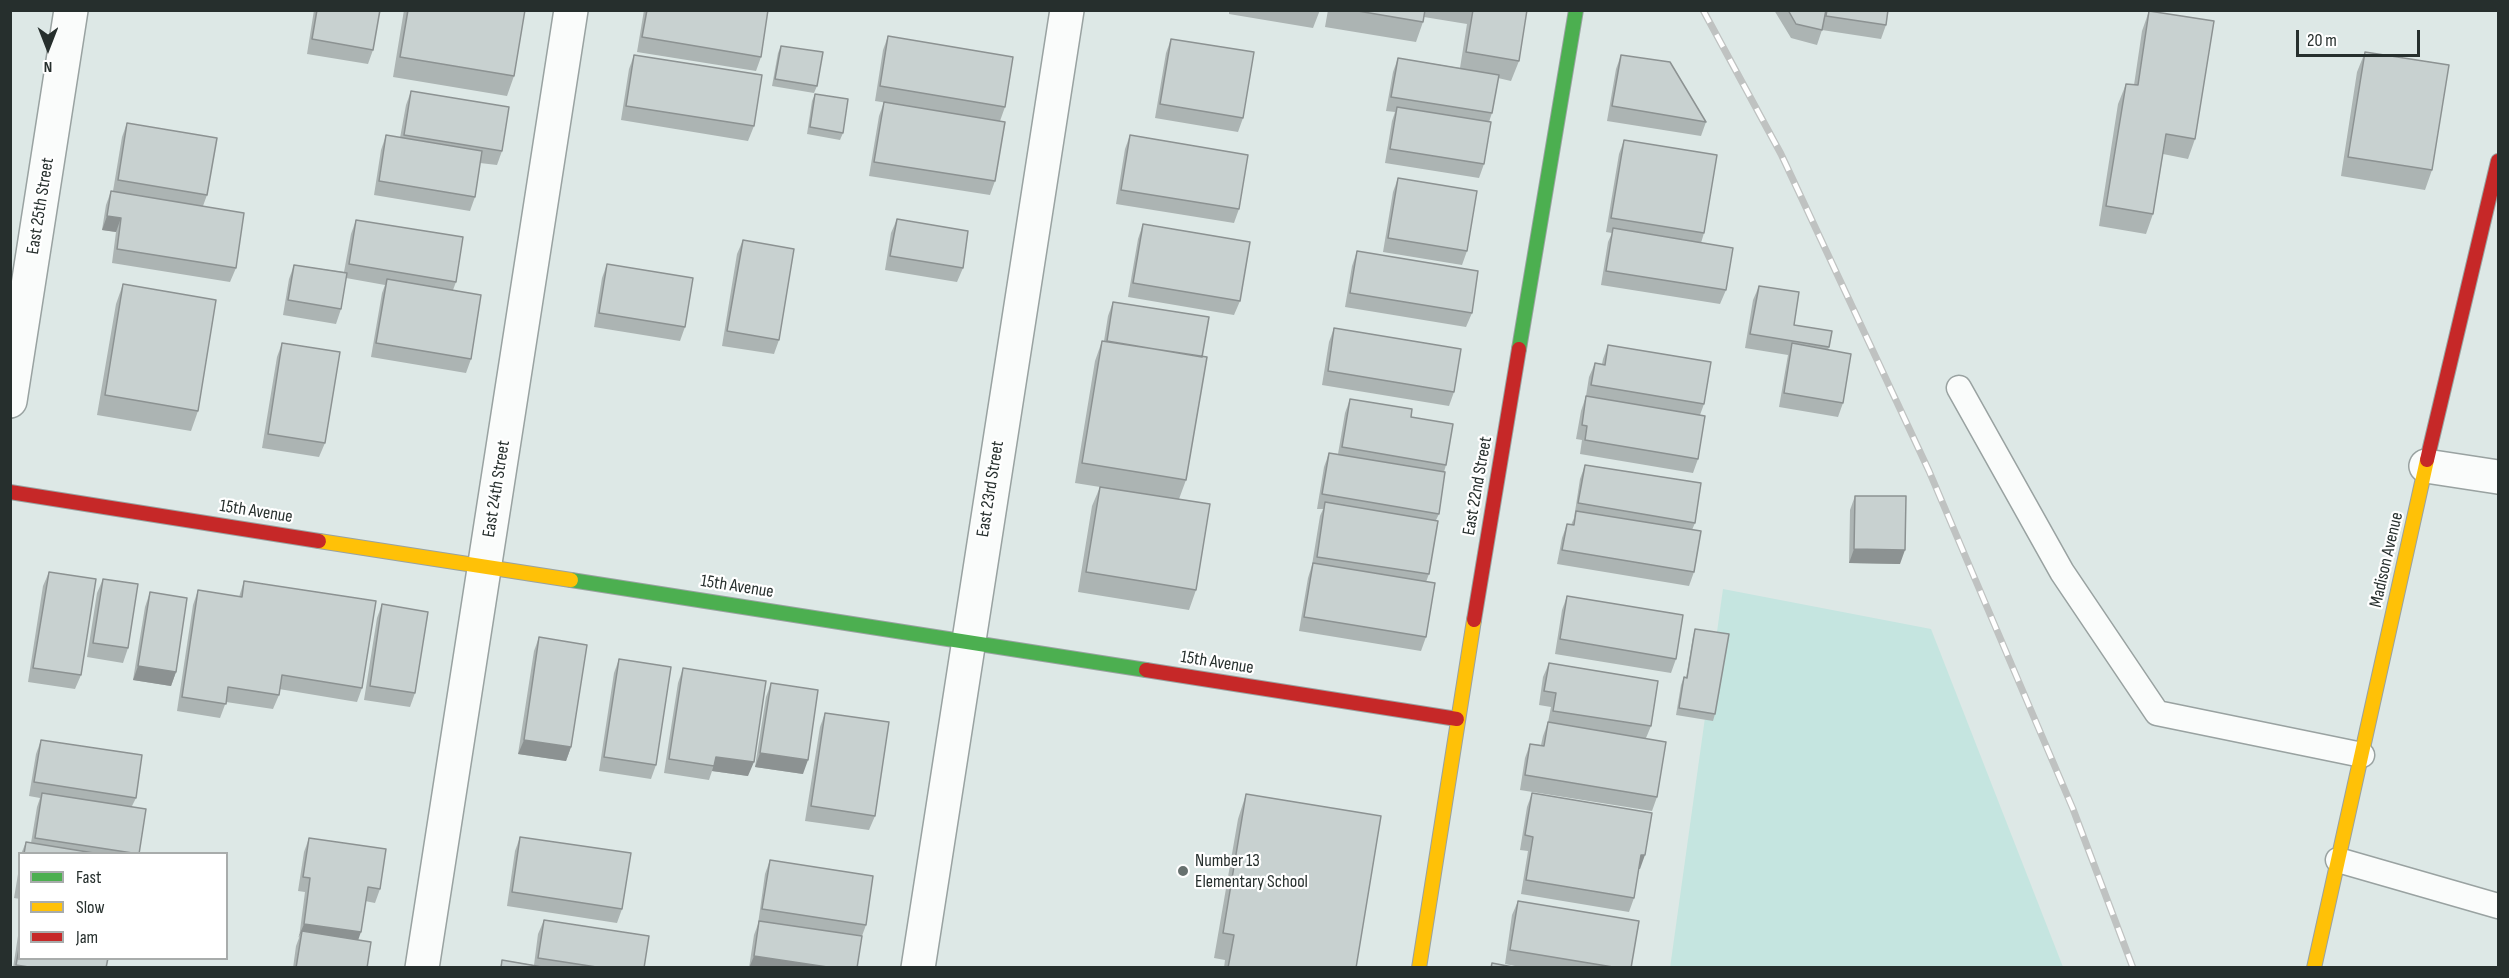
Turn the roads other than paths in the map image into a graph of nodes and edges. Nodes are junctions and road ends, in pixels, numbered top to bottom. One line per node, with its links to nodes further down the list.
1 (71, 10): 7 (street, East 25th Street)
2 (571, 10): 11 (street, East 24th Street)
3 (1067, 10): 12 (street, East 23rd Street)
4 (1576, 10): 13 (street, East 22nd Street)
5 (2499, 161): 8 (street, Madison Avenue)
6 (1959, 388): 14 (lane)
7 (10, 401)
8 (2426, 466): 9 (street); 14 (street, Madison Avenue)
9 (2499, 477)
10 (10, 492): 11 (street, 15th Avenue)
11 (485, 566): 12 (street, 15th Avenue); 17 (street, East 24th Street)
12 (967, 642): 13 (street, 15th Avenue); 18 (street, East 23rd Street)
13 (1457, 719): 19 (street, East 22nd Street)
14 (2362, 755): 15 (street, Madison Avenue)
15 (2338, 860): 16 (lane); 20 (street, Madison Avenue)
16 (2499, 906)
17 (422, 968)
18 (918, 968)
19 (1419, 968)
20 (2314, 968)

